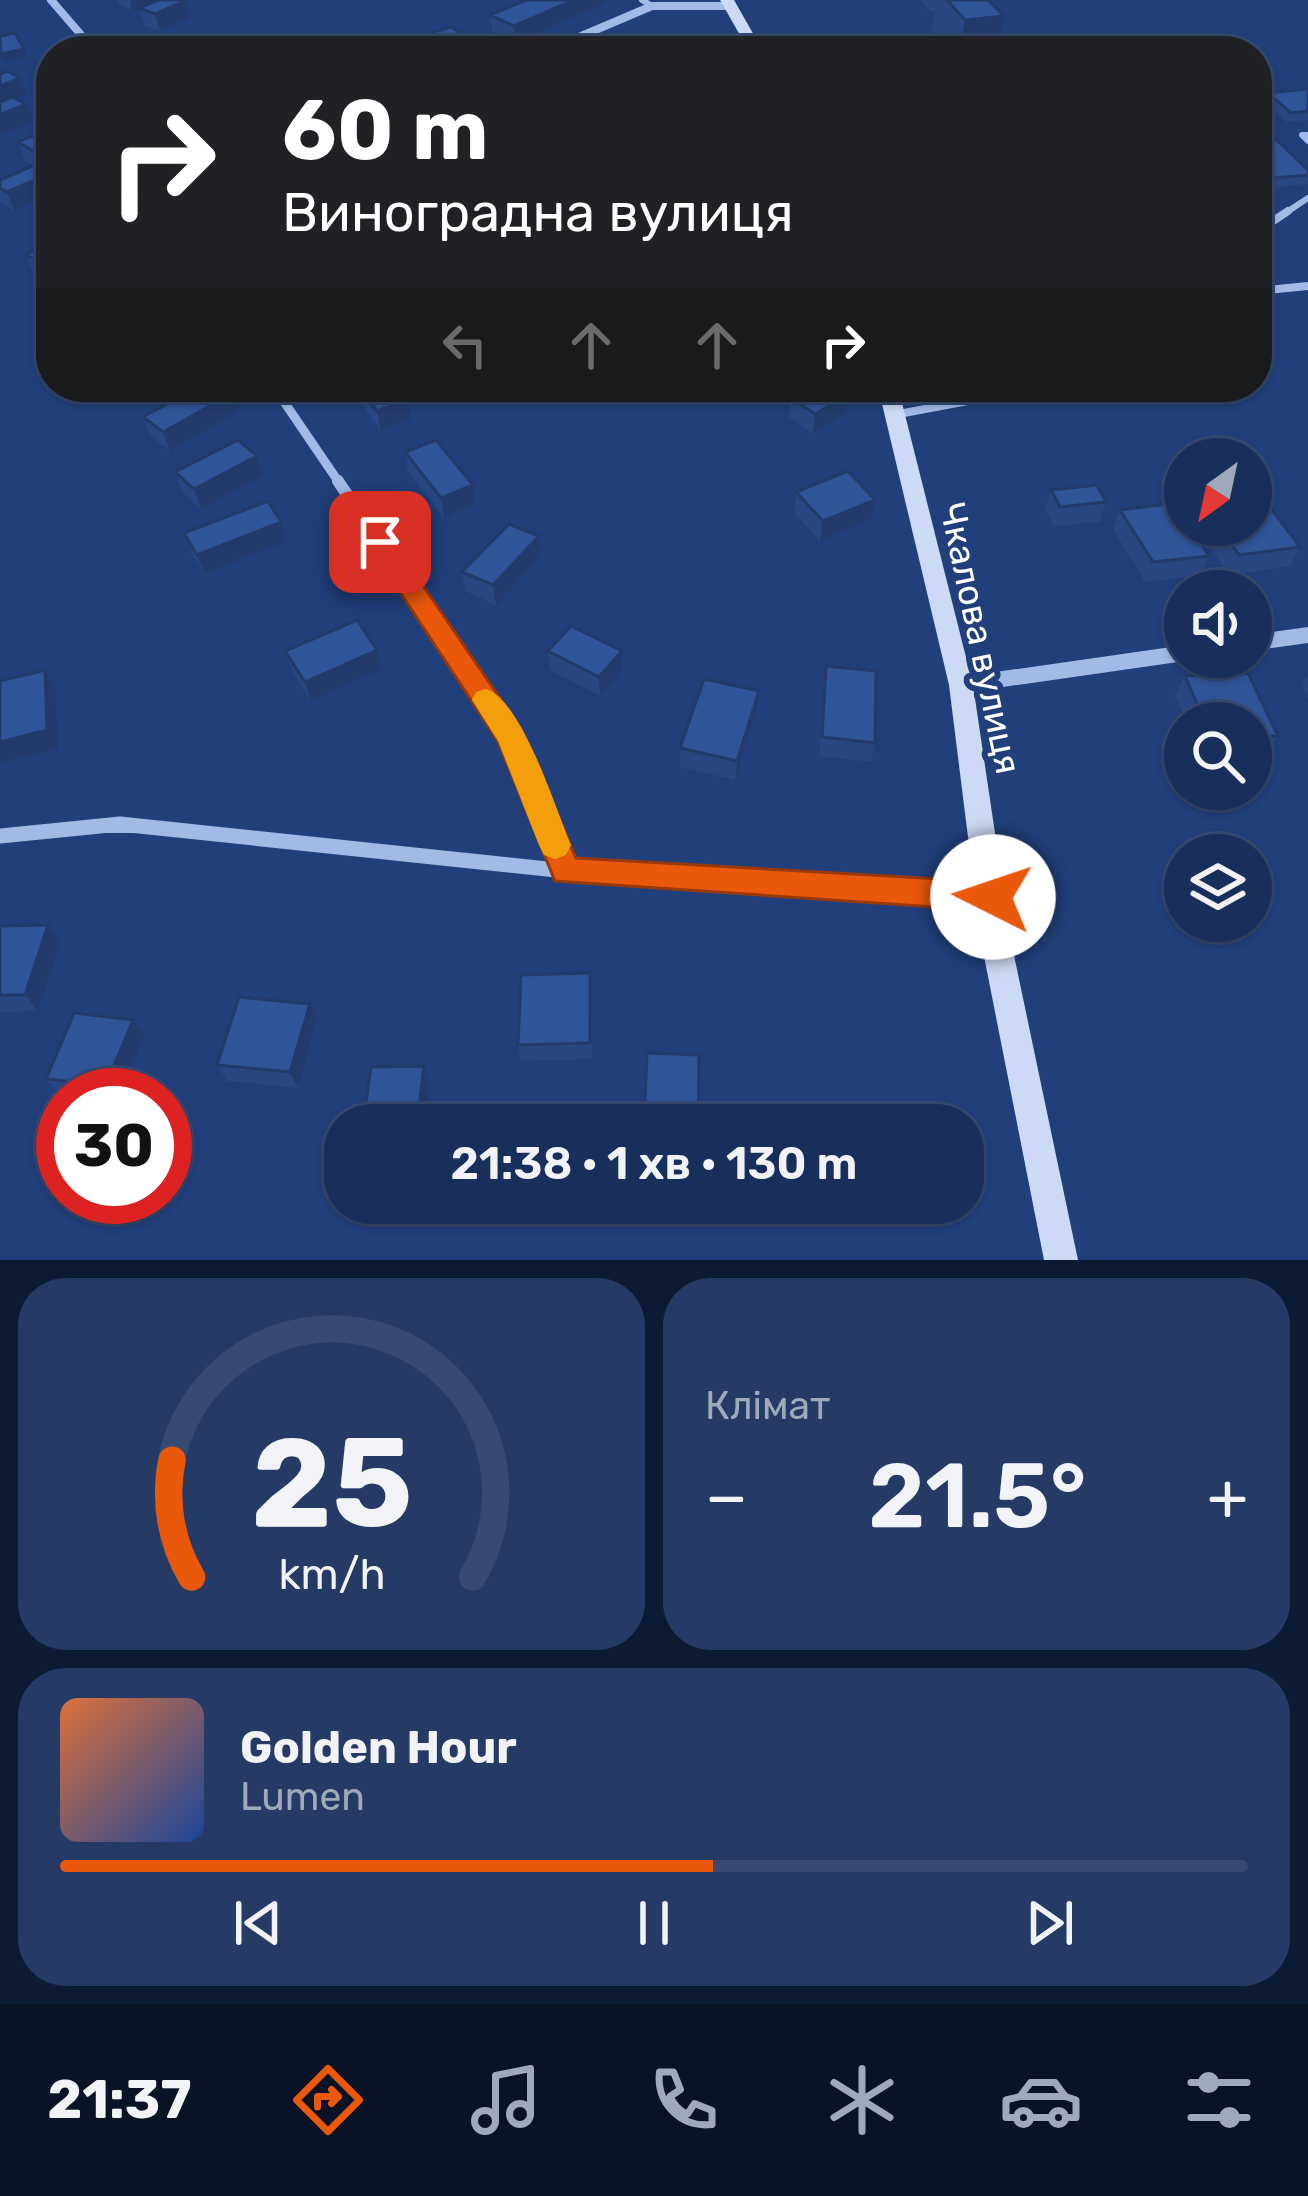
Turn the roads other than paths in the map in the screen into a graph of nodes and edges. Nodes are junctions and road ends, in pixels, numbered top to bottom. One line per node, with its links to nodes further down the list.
1 (51, 0): 5 (street)
2 (642, 0): 4 (lane)
3 (729, 3): 4 (street); 7 (main road)
4 (652, 6): 6 (street)
5 (82, 36)
6 (581, 36)
7 (748, 36)
8 (1308, 198): 9 (lane)
9 (1272, 222)
10 (1308, 286): 11 (lane)
11 (1272, 290)
12 (284, 402): 19 (street)
13 (891, 402): 17 (main road, Чкалова вулиця)
14 (1308, 635): 15 (street)
15 (1272, 640)
16 (1164, 656): 17 (street)
17 (961, 685): 20 (main road, Чкалова вулиця)
18 (0, 836): 19 (street)
19 (566, 872): 20 (street)
20 (993, 897): 21 (main road, Чкалова вулиця)
21 (1061, 1260)

